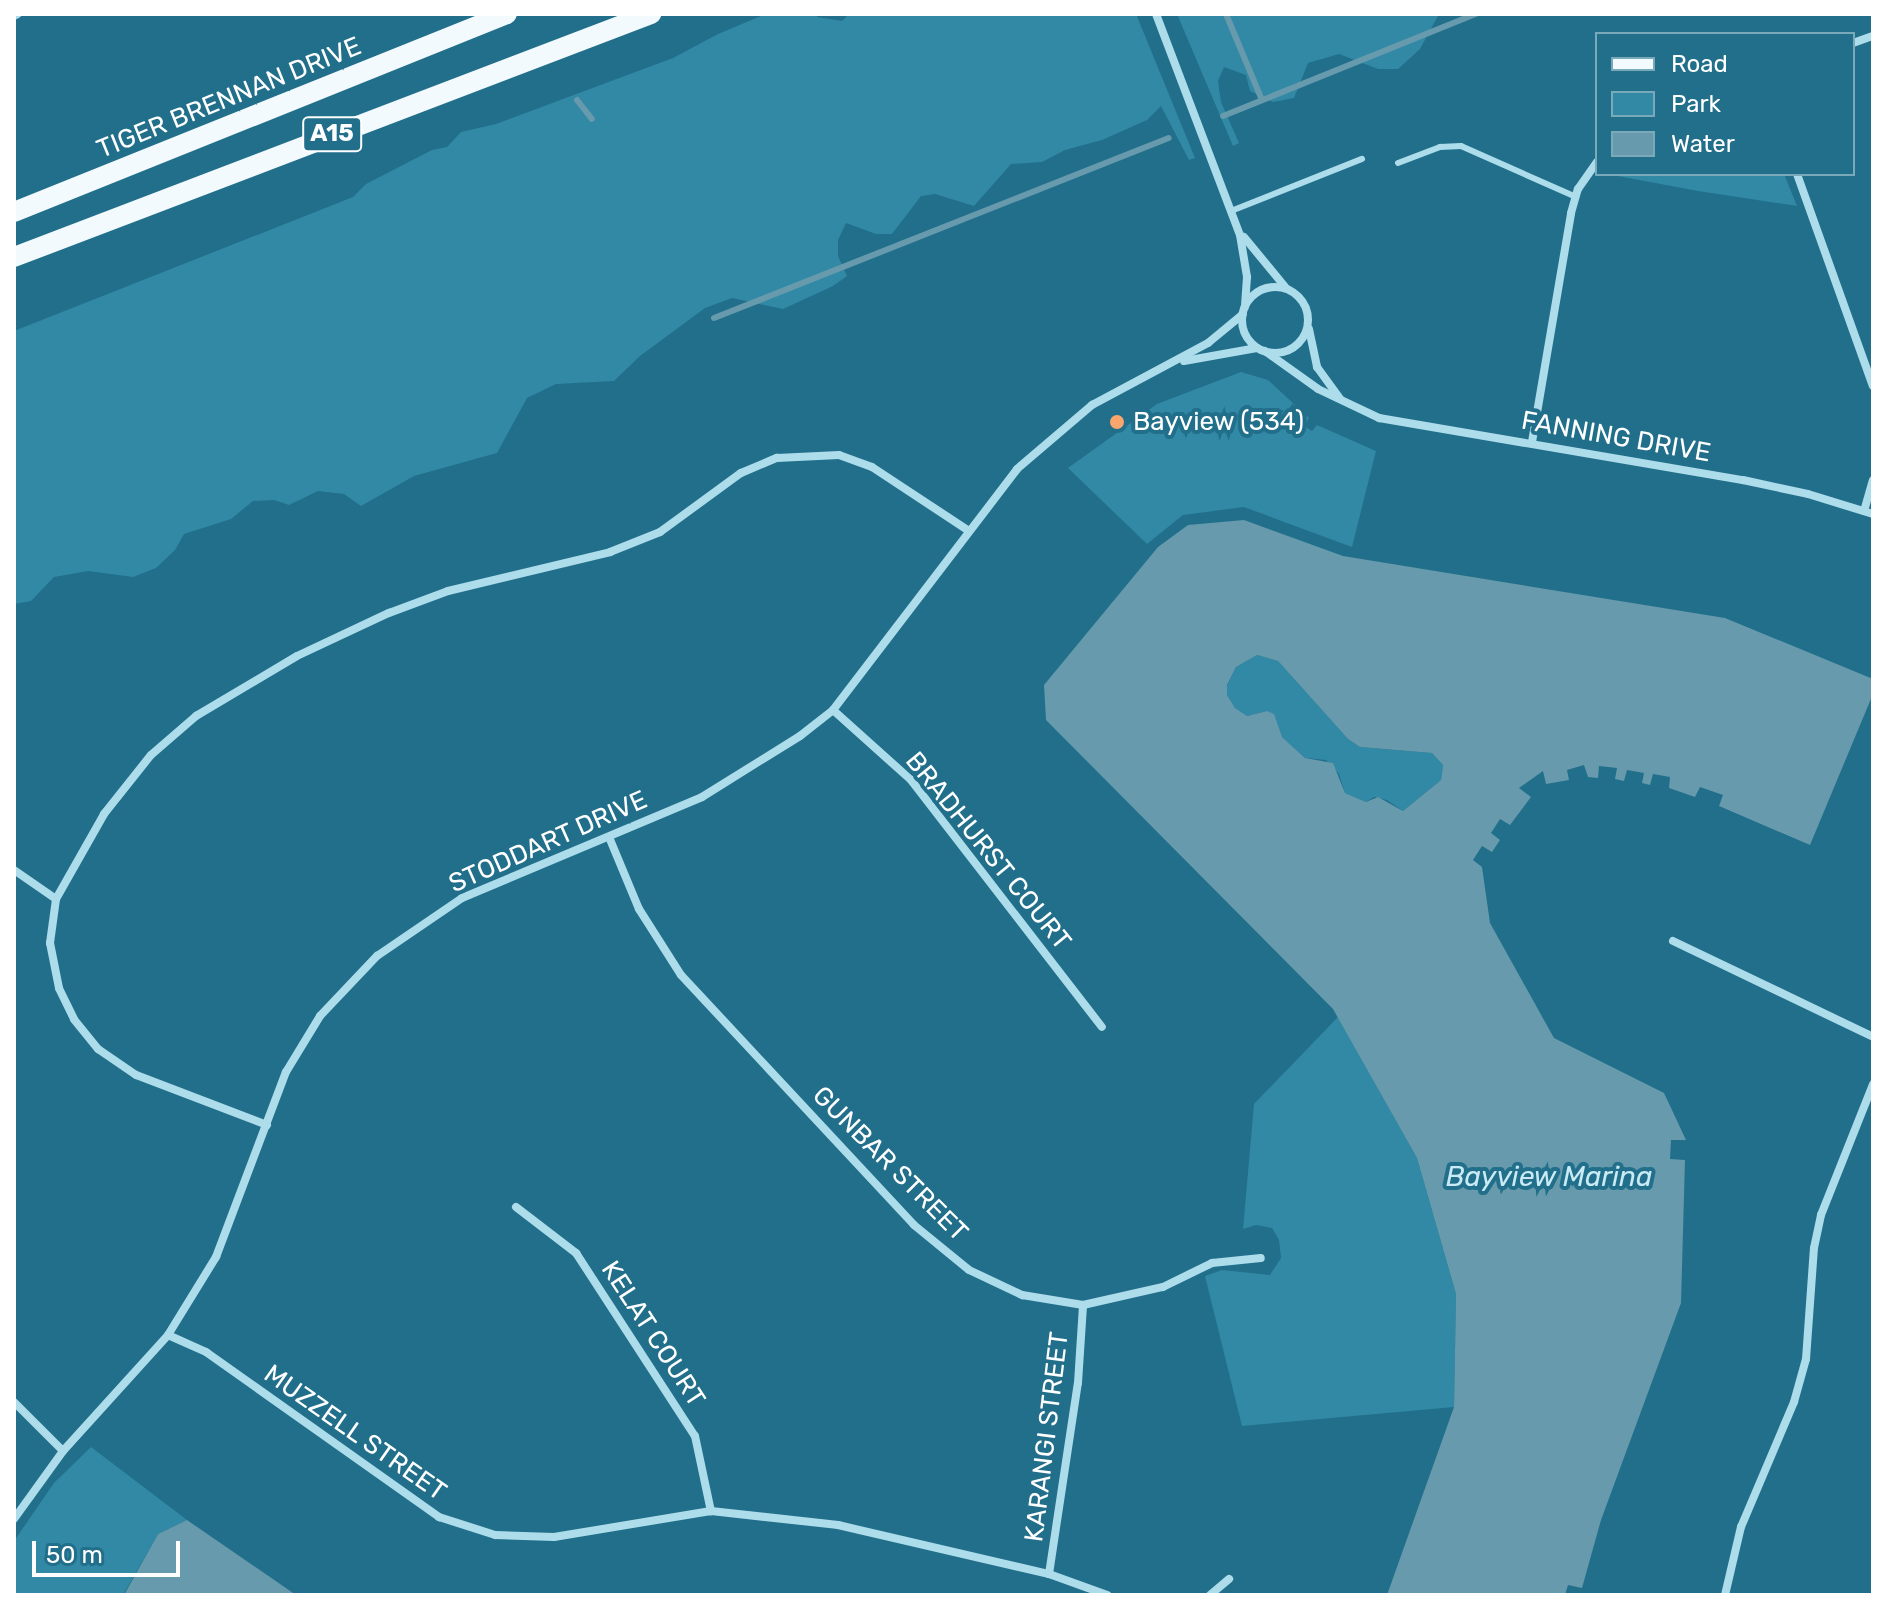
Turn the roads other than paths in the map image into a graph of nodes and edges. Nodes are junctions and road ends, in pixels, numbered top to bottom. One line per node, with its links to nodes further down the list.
1 (507, 14): 10 (main road, TIGER BRENNAN DRIVE / A15)
2 (651, 14): 11 (main road, A15)
3 (1156, 14): 9 (street)
4 (1362, 159): 9 (lane)
5 (1398, 163): 8 (lane)
6 (1595, 165): 8 (street)
7 (1798, 176): 17 (street)
8 (1576, 197): 19 (street)
9 (1231, 211): 12 (street); 13 (street)
10 (14, 212)
11 (14, 257)
12 (1290, 291): 13 (street); 14 (street)
13 (1244, 311): 15 (street); 16 (street, STODDART DRIVE)
14 (1308, 318): 15 (street); 18 (street, FANNING DRIVE)
15 (1261, 350): 16 (street, STODDART DRIVE); 18 (street, FANNING DRIVE)
16 (1168, 365): 22 (street, STODDART DRIVE)
17 (1873, 386)
18 (1351, 406): 19 (street, FANNING DRIVE)
19 (1532, 442): 21 (street, FANNING DRIVE)
20 (1873, 480): 21 (street)
21 (1868, 512)
22 (969, 531): 23 (street, STODDART DRIVE); 26 (street)
23 (833, 710): 24 (street, STODDART DRIVE); 28 (street, BRADHURST COURT)
24 (609, 837): 31 (street, STODDART DRIVE); 34 (street, GUNBAR STREET)
25 (14, 870): 26 (street)
26 (56, 899): 31 (street)
27 (1673, 941): 29 (street)
28 (1102, 1027)
29 (1873, 1037)
30 (1873, 1084): 46 (street)
31 (267, 1125): 35 (street, STODDART DRIVE)
32 (516, 1207): 40 (street, KELAT COURT)
33 (1261, 1258): 34 (street, GUNBAR STREET)
34 (1083, 1305): 42 (street, KARANGI STREET)
35 (168, 1335): 37 (street, STODDART DRIVE); 40 (street, MUZZELL STREET)
36 (14, 1402): 37 (street)
37 (63, 1451): 38 (street, STODDART DRIVE)
38 (31, 1496): 39 (street, STODDART DRIVE); 41 (street, STODDART DRIVE)
39 (14, 1510)
40 (711, 1511): 42 (street, MUZZELL STREET)
41 (14, 1519)
42 (1049, 1574): 44 (street, MUZZELL STREET)
43 (1229, 1579): 45 (street)
44 (1107, 1595)
45 (1210, 1595)
46 (1725, 1595)

